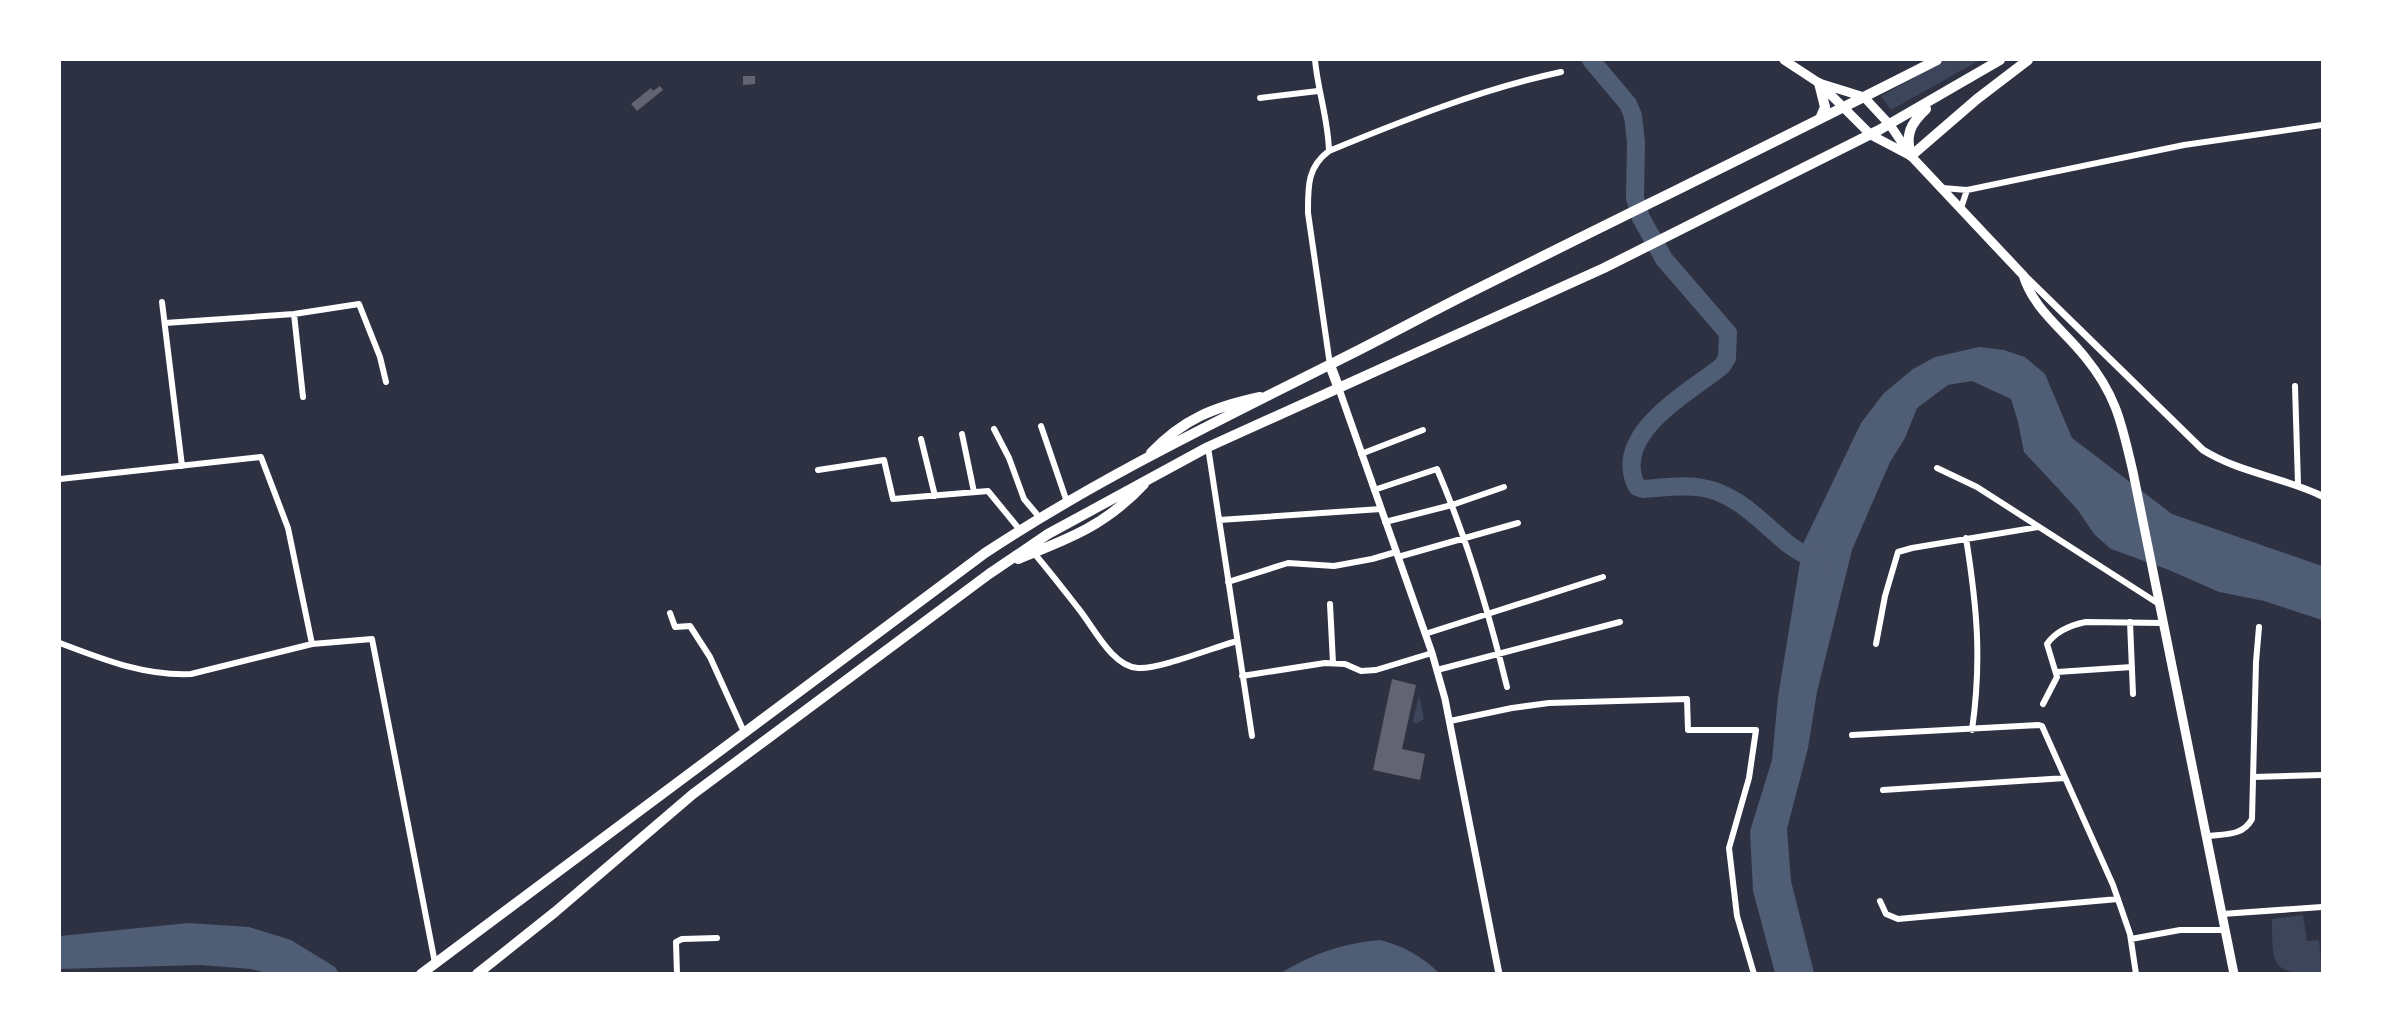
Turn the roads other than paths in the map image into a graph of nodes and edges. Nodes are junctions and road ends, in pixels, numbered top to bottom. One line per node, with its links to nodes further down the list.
1 (1315, 60): 8 (street)
2 (1784, 60): 7 (main road)
3 (1937, 60): 10 (highway)
4 (2000, 60): 11 (highway)
5 (2028, 60): 18 (highway)
6 (1562, 72): 17 (street)
7 (1819, 83): 10 (main road); 12 (main road); 13 (highway)
8 (1318, 91): 9 (street); 17 (street)
9 (1260, 97)
10 (1864, 97): 12 (highway); 14 (main road)
11 (1936, 99): 14 (highway); 18 (highway)
12 (1842, 108): 13 (highway); 16 (main road)
13 (1819, 120): 26 (highway)
14 (1890, 125): 16 (highway); 18 (main road)
15 (2322, 127): 20 (street)
16 (1871, 135): 18 (main road); 29 (highway)
17 (1329, 151): 26 (street)
18 (1911, 156): 19 (main road)
19 (1942, 188): 20 (street); 21 (main road)
20 (1967, 190): 21 (street)
21 (1961, 208): 22 (main road)
22 (2023, 275): 43 (street); 66 (main road)
23 (162, 302): 25 (street)
24 (294, 314): 25 (street); 27 (street); 30 (street)
25 (165, 323): 38 (street)
26 (1330, 365): 29 (highway); 49 (highway)
27 (386, 382)
28 (2295, 386): 43 (street)
29 (1339, 389): 36 (highway); 37 (street)
30 (303, 397)
31 (1041, 426): 49 (street)
32 (994, 429): 52 (street)
33 (1423, 430): 37 (street)
34 (962, 434): 46 (street)
35 (921, 439): 47 (street)
36 (1208, 447): 41 (highway); 53 (street)
37 (1362, 454): 45 (street)
38 (182, 466): 42 (street); 76 (street)
39 (1937, 468): 56 (street)
40 (818, 470): 47 (street)
41 (1149, 478): 60 (highway); 62 (highway)
42 (60, 479)
43 (2298, 484): 48 (street)
44 (1504, 487): 50 (street)
45 (1374, 490): 50 (street); 51 (street)
46 (974, 492): 47 (street); 57 (street)
47 (935, 496)
48 (2322, 496)
49 (1067, 502): 52 (highway)
50 (1452, 505): 54 (street); 59 (street)
51 (1381, 509): 53 (street); 54 (street)
52 (1040, 518): 57 (highway)
53 (1219, 520): 64 (street)
54 (1385, 522): 61 (street)
55 (1518, 523): 59 (street)
56 (2038, 527): 58 (street); 66 (street)
57 (1020, 530): 90 (highway)
58 (1966, 538): 77 (street); 89 (street)
59 (1464, 539): 61 (street); 68 (street)
60 (1034, 553): 62 (highway); 74 (street)
61 (1397, 555): 64 (street); 73 (street)
62 (1000, 566): 106 (highway)
63 (1603, 577): 68 (street)
64 (1228, 582): 74 (street)
65 (1330, 604): 80 (street)
66 (2159, 604): 71 (main road)
67 (670, 613): 90 (street)
68 (1489, 614): 73 (street); 79 (street)
69 (1620, 622): 79 (street)
70 (2130, 622): 71 (street); 81 (street); 83 (street)
71 (2163, 623): 97 (main road)
72 (2259, 627): 94 (street)
73 (1425, 634): 78 (street)
74 (1237, 641): 84 (street)
75 (60, 643): 76 (street)
76 (312, 644): 105 (street)
77 (1876, 644)
78 (1432, 653): 80 (street); 82 (street)
79 (1499, 653): 82 (street); 85 (street)
80 (1333, 663): 84 (street)
81 (2132, 667): 83 (street); 86 (street)
82 (1437, 670): 88 (street)
83 (2057, 672): 87 (street)
84 (1242, 676): 92 (street)
85 (1507, 687)
86 (2133, 694)
87 (2043, 704)
88 (1450, 721): 109 (street); 110 (street)
89 (1972, 730): 91 (street); 95 (street)
90 (744, 732): 105 (highway)
91 (1852, 735)
92 (1252, 736)
93 (2322, 775): 94 (street)
94 (2253, 777): 97 (street)
95 (2065, 778): 96 (street); 98 (street)
96 (1883, 790)
97 (2207, 836): 101 (main road)
98 (2118, 899): 99 (street); 104 (street)
99 (1880, 901)
100 (2322, 907): 101 (street)
101 (2222, 914): 102 (main road)
102 (2225, 930): 104 (street); 112 (main road)
103 (717, 938): 108 (street)
104 (2131, 939): 111 (street)
105 (435, 963): 107 (highway)
106 (482, 972)
107 (421, 974)
108 (677, 974)
109 (1499, 974)
110 (1754, 974)
111 (2136, 974)
112 (2234, 974)

